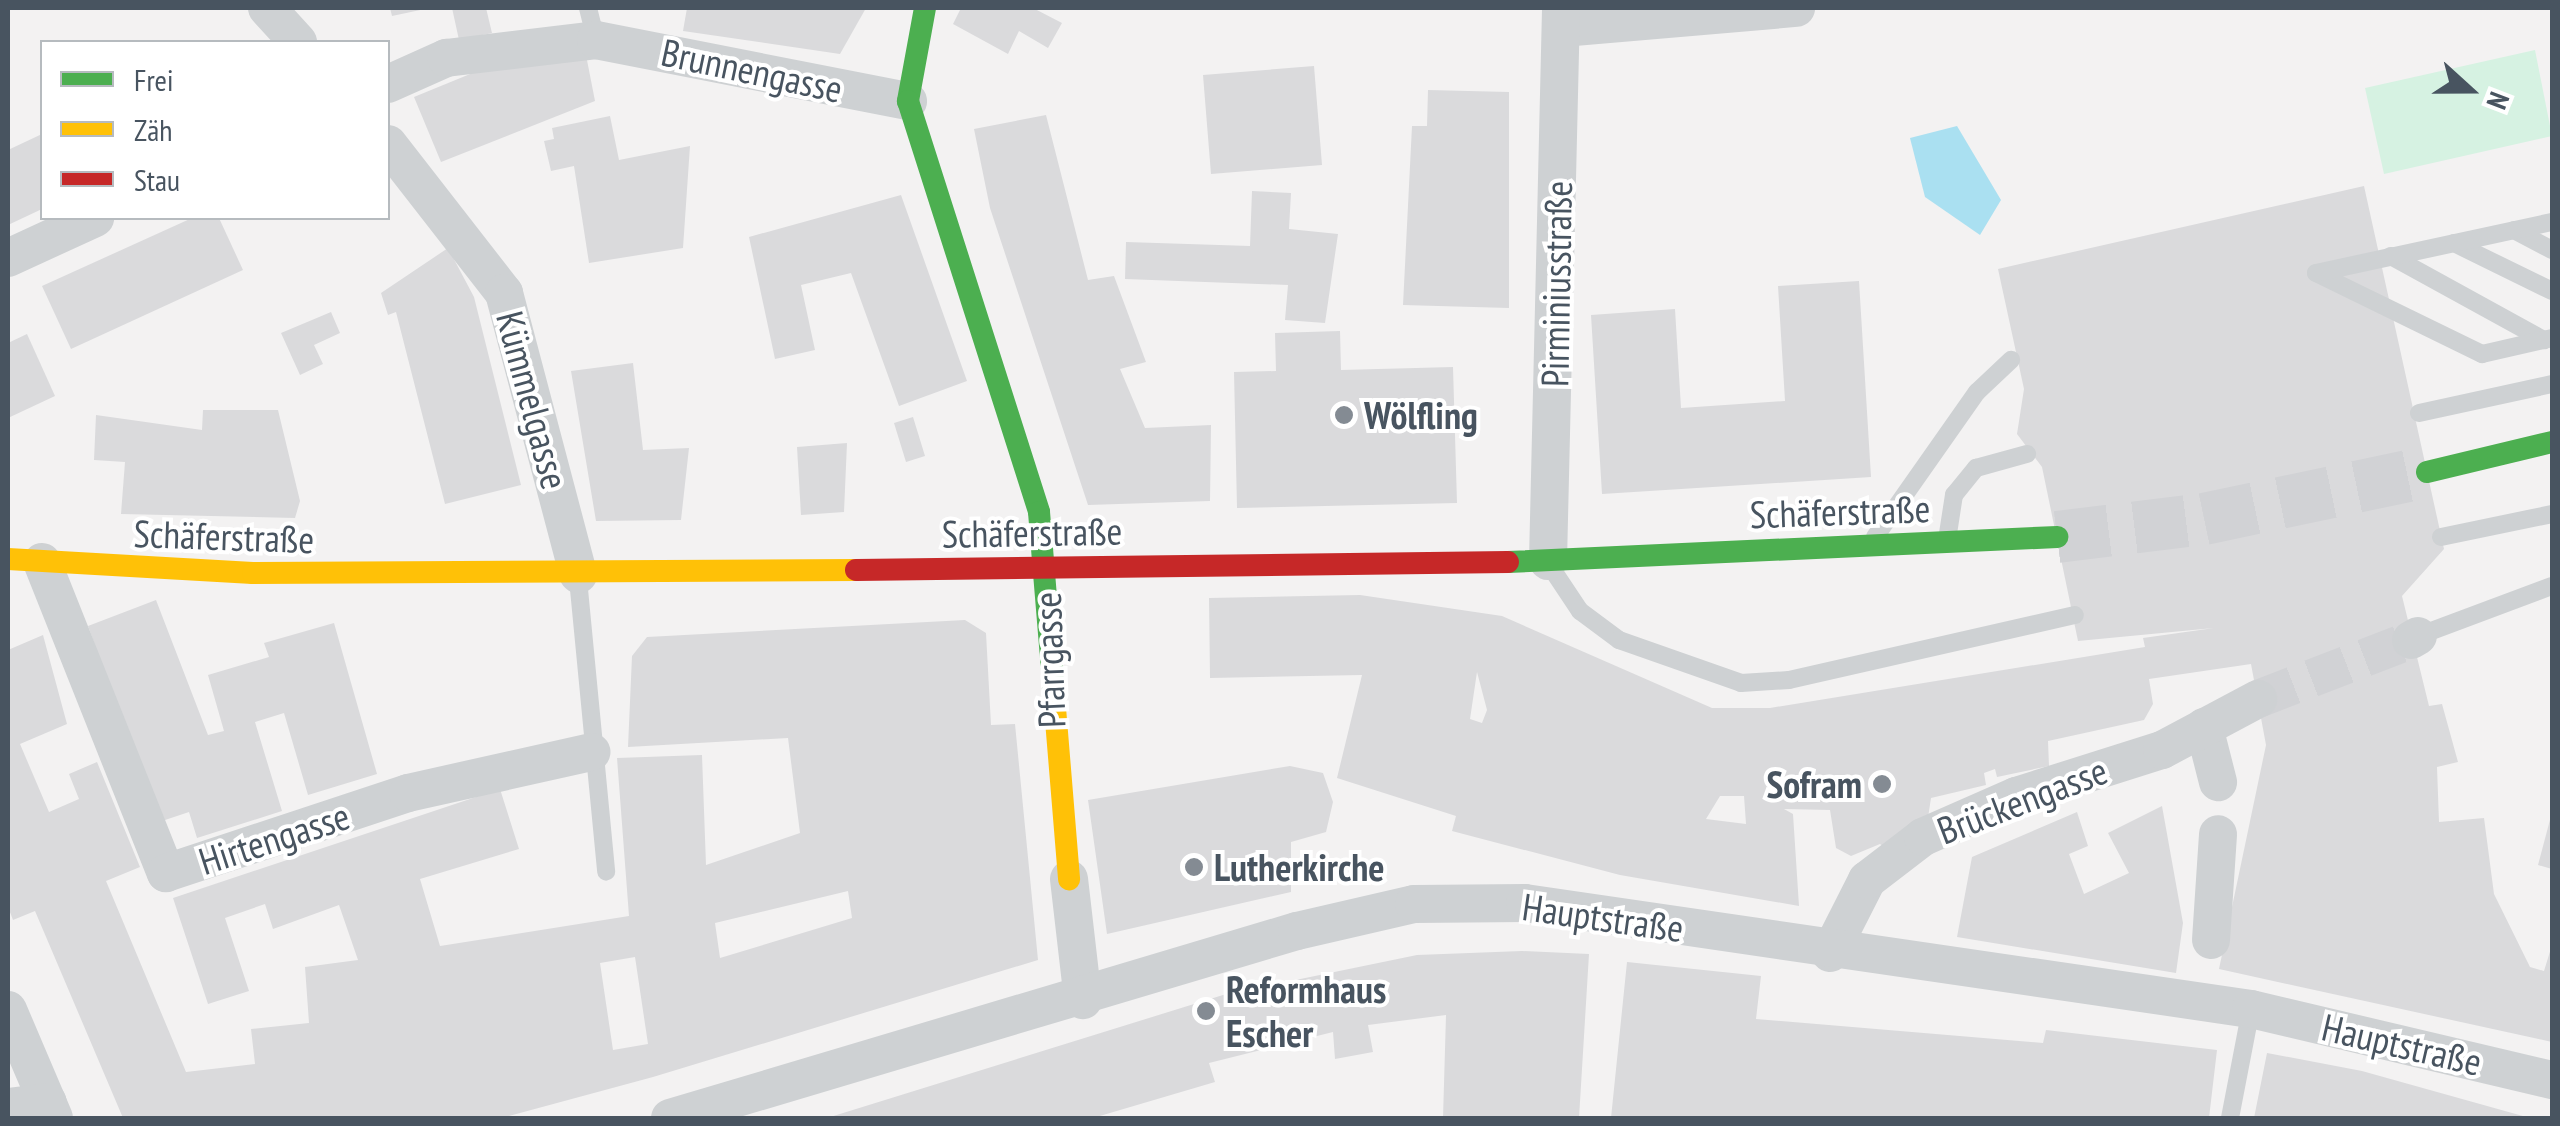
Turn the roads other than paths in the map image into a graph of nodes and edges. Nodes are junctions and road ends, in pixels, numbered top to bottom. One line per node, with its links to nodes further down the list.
1 (266, 8): 6 (street)
2 (925, 8): 8 (main road)
3 (1796, 8): 4 (street)
4 (1562, 18): 31 (street, Pirminiusstraße)
5 (592, 24): 7 (street, Brunnengasse); 8 (street, Brunnengasse)
6 (296, 40)
7 (390, 83)
8 (908, 101): 32 (main road, Pfarrgasse)
9 (390, 147): 33 (street, Kümmelgasse)
10 (92, 220): 16 (street)
11 (2552, 222): 12 (lane)
12 (2514, 230): 13 (lane); 14 (lane)
13 (2454, 242): 15 (lane); 17 (lane)
14 (2552, 250)
15 (2390, 256): 18 (lane); 18 (lane)
16 (8, 258)
17 (2552, 290)
18 (2548, 339)
19 (2012, 360): 29 (lane)
20 (2552, 384): 21 (lane)
21 (2419, 413)
22 (2552, 442): 24 (main road)
23 (2027, 454): 28 (lane)
24 (2427, 472)
25 (2552, 514): 26 (lane)
26 (2441, 537)
27 (2057, 538): 28 (main road, Schäferstraße)
28 (1946, 542): 29 (main road, Schäferstraße)
29 (1872, 543): 31 (main road, Schäferstraße)
30 (25, 560): 33 (main road, Schäferstraße); 39 (street, Hirtengasse)
31 (1548, 561): 32 (main road, Schäferstraße); 35 (lane)
32 (1046, 567): 33 (main road, Schäferstraße); 43 (main road, Pfarrgasse)
33 (578, 574): 39 (lane)
34 (2552, 586): 36 (lane)
35 (2075, 614)
36 (2414, 638)
37 (2258, 700): 38 (street, Brückengasse)
38 (2204, 726): 40 (street); 45 (street, Brückengasse)
39 (592, 752): 42 (lane)
40 (2218, 782)
41 (2218, 834): 44 (street)
42 (606, 872)
43 (1068, 880): 46 (street, Pfarrgasse)
44 (2211, 940)
45 (1830, 952): 46 (street, Hauptstraße); 47 (street, Hauptstraße)
46 (1083, 1000): 52 (street, Hauptstraße)
47 (2251, 1009): 49 (street, Hauptstraße); 53 (lane)
48 (8, 1010): 51 (street)
49 (2552, 1080)
50 (8, 1106): 51 (street)
51 (50, 1110)
52 (670, 1118)
53 (2230, 1118)

